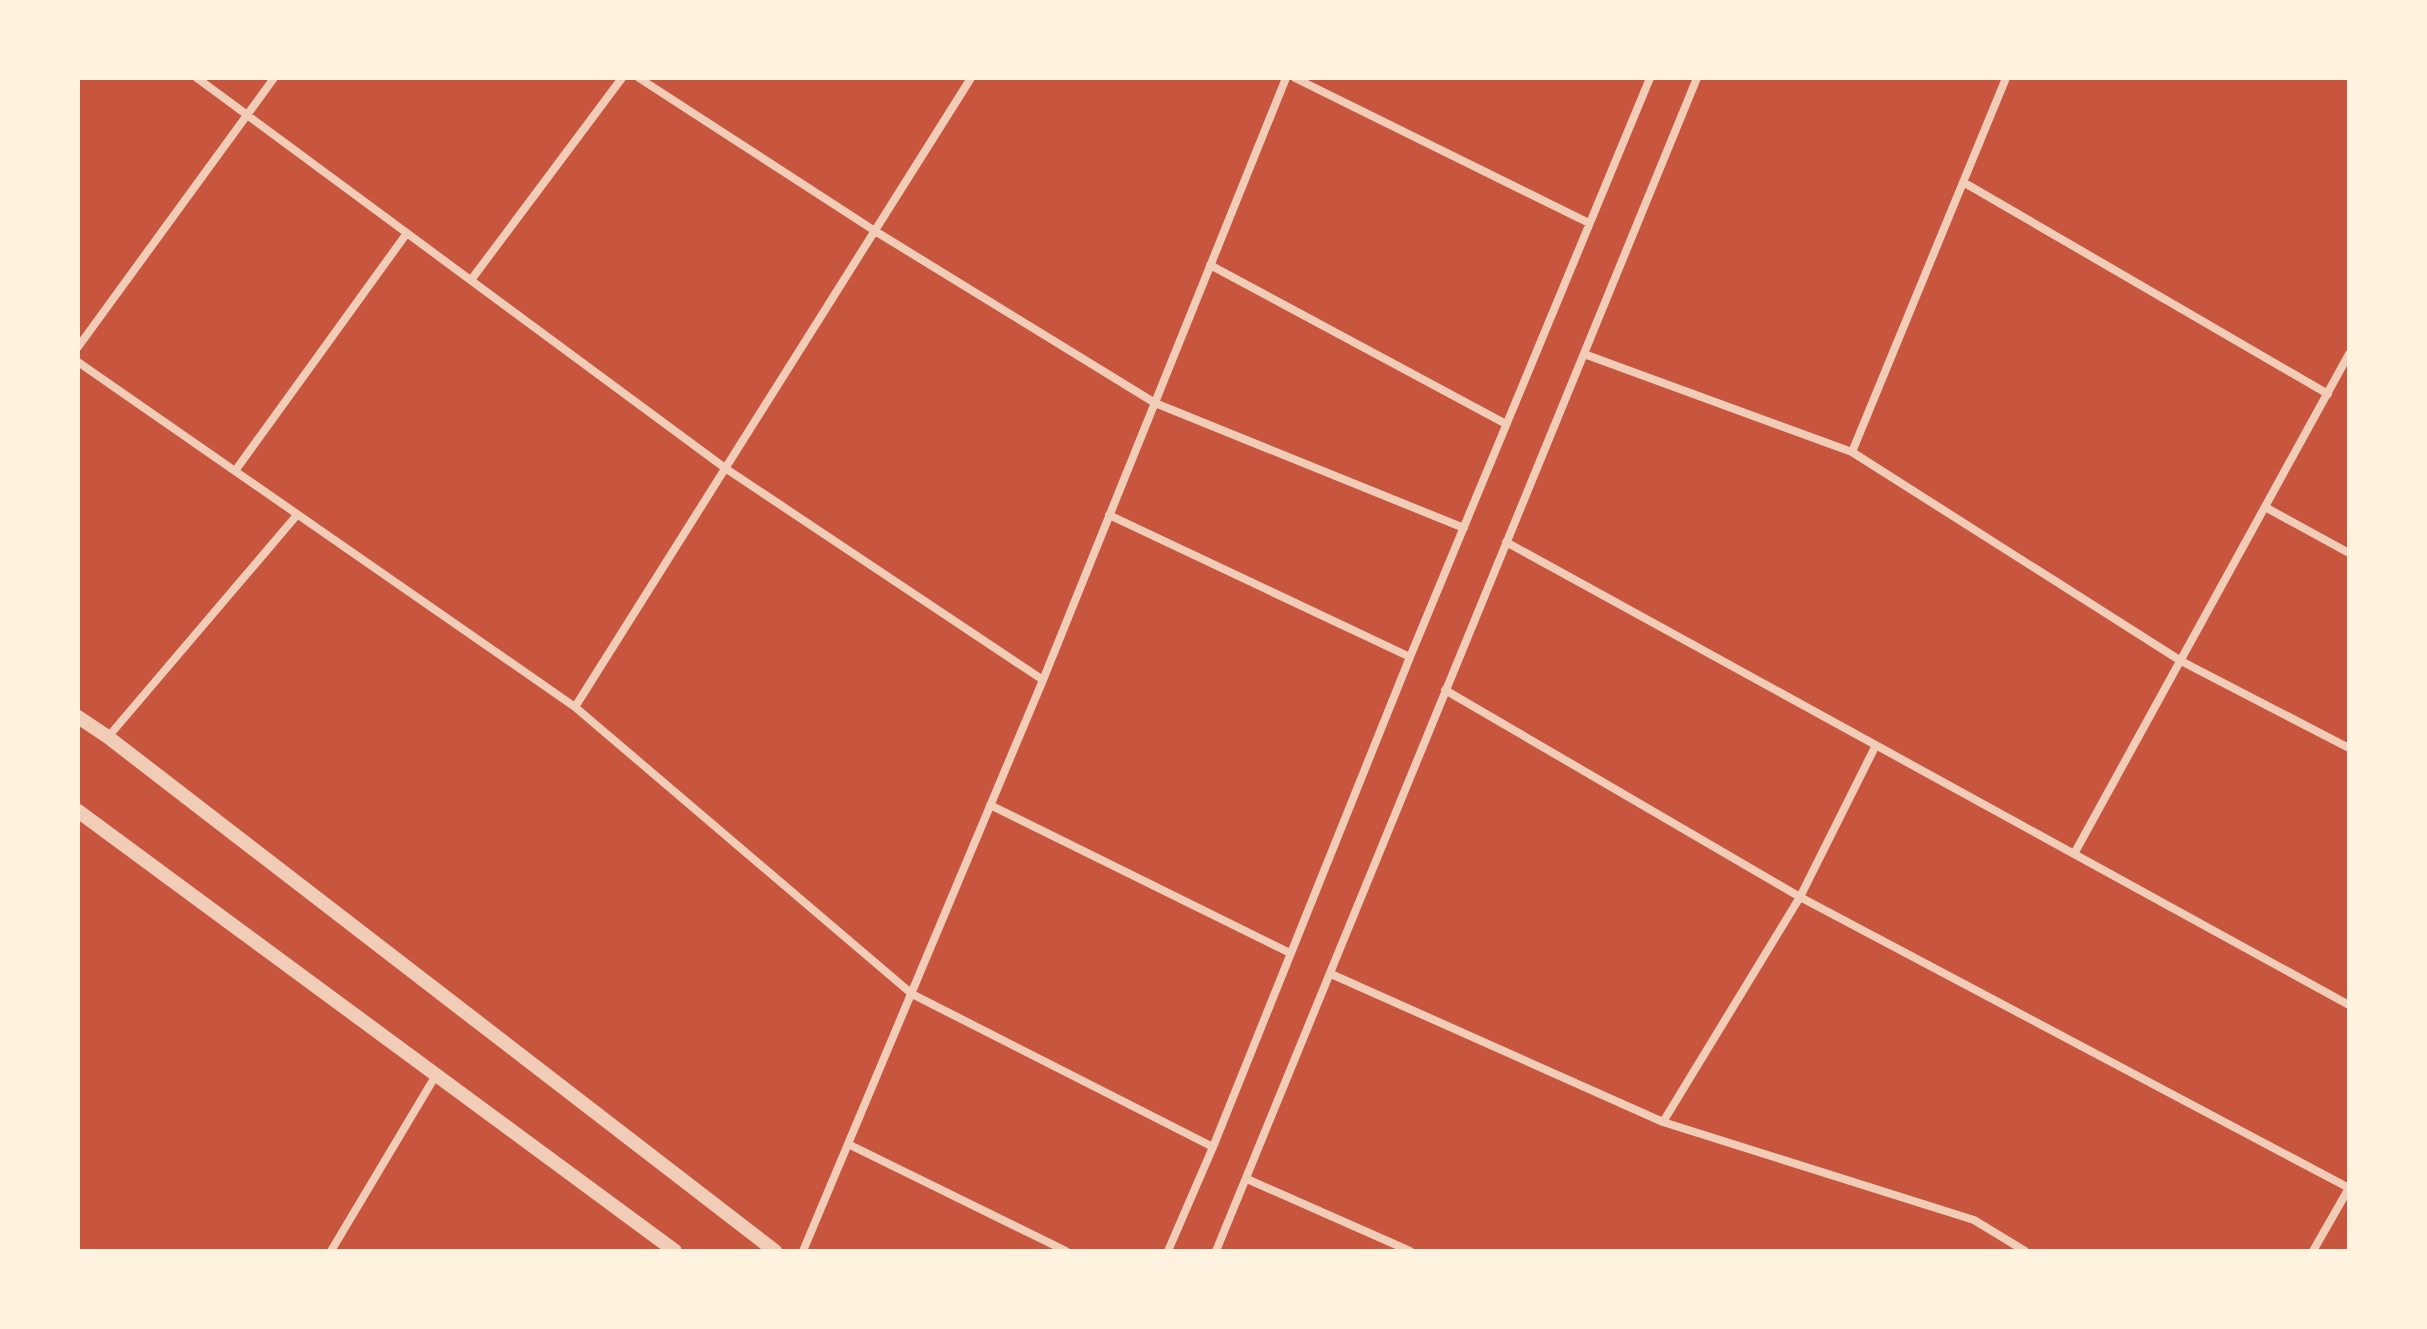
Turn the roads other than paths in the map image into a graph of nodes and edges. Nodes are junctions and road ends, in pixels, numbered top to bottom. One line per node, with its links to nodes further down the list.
1 (197, 78): 11 (street)
2 (274, 78): 11 (street)
3 (622, 78): 17 (street)
4 (639, 78): 14 (street)
5 (971, 78): 14 (street)
6 (1286, 78): 16 (street)
7 (1295, 78): 13 (street)
8 (1650, 78): 13 (street)
9 (1697, 78): 19 (street)
10 (2006, 78): 12 (street)
11 (247, 115): 15 (street); 18 (street)
12 (1963, 182): 22 (street); 25 (street)
13 (1589, 223): 24 (street)
14 (875, 231): 23 (street); 26 (street)
15 (407, 233): 17 (street); 27 (street)
16 (1210, 265): 23 (street); 24 (street)
17 (471, 280): 26 (street)
18 (78, 347)
19 (1584, 354): 25 (street); 32 (street)
20 (2349, 354): 22 (street)
21 (78, 362): 27 (street)
22 (2328, 394): 28 (street)
23 (1155, 403): 30 (street); 31 (street)
24 (1506, 424): 31 (street)
25 (1852, 452): 35 (street)
26 (725, 468): 36 (street); 38 (street)
27 (235, 471): 29 (street)
28 (2265, 507): 33 (street); 35 (street)
29 (297, 515): 38 (street); 40 (street)
30 (1109, 515): 34 (street); 36 (street)
31 (1464, 528): 34 (street)
32 (1506, 542): 37 (street); 41 (street)
33 (2349, 553)
34 (1410, 657): 47 (street)
35 (2181, 661): 42 (street); 45 (street)
36 (1043, 680): 43 (street)
37 (1445, 690): 46 (street); 48 (street)
38 (575, 707): 49 (street)
39 (78, 717): 40 (street)
40 (108, 737): 59 (street)
41 (1876, 745): 45 (street); 46 (street)
42 (2349, 748)
43 (990, 805): 47 (street); 49 (street)
44 (78, 811): 51 (street)
45 (2074, 854): 50 (street)
46 (1800, 897): 52 (street); 56 (street)
47 (1290, 953): 54 (street)
48 (1331, 974): 52 (street); 55 (street)
49 (912, 994): 53 (street); 54 (street)
50 (2349, 1005)
51 (436, 1075): 57 (street); 58 (street)
52 (1663, 1122): 65 (street)
53 (848, 1144): 60 (street); 61 (street)
54 (1213, 1147): 62 (street)
55 (1247, 1179): 63 (street); 64 (street)
56 (2349, 1188): 66 (street)
57 (331, 1251)
58 (675, 1251)
59 (775, 1251)
60 (803, 1251)
61 (1066, 1251)
62 (1168, 1251)
63 (1216, 1251)
64 (1410, 1251)
65 (2025, 1251)
66 (2313, 1251)

